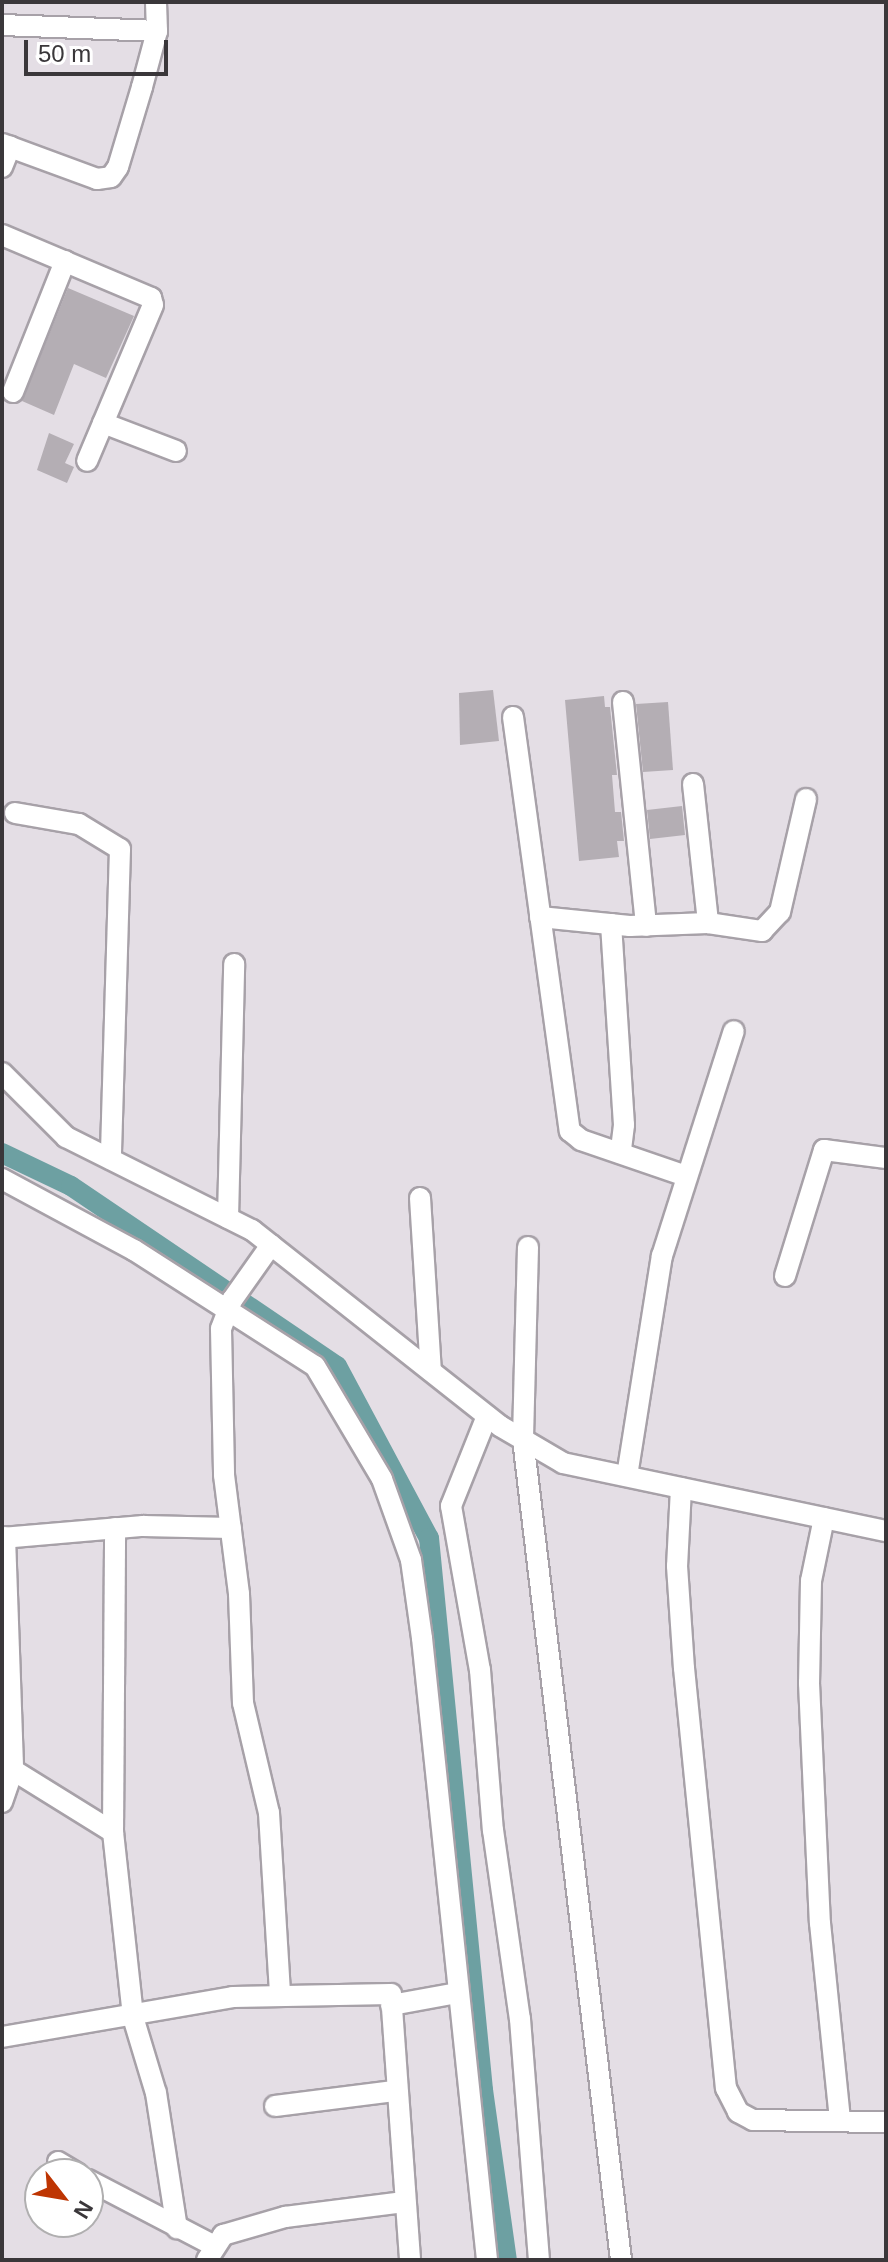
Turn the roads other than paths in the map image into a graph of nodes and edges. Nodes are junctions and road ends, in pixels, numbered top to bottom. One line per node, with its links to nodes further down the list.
1 (156, 2): 3 (street)
2 (2, 25): 3 (street)
3 (157, 31): 4 (street)
4 (6, 146): 5 (street)
5 (2, 167)
6 (2, 235): 7 (street)
7 (65, 261): 8 (street); 9 (street)
8 (13, 392)
9 (103, 423): 10 (street); 11 (street)
10 (176, 451)
11 (87, 461)
12 (623, 702): 20 (street)
13 (513, 717): 17 (street)
14 (693, 784): 18 (street)
15 (806, 799): 18 (street)
16 (15, 813): 26 (street)
17 (540, 917): 19 (street); 24 (street)
18 (708, 923): 20 (street)
19 (611, 924): 20 (street); 24 (street)
20 (646, 926)
21 (234, 964): 30 (street)
22 (734, 1031): 27 (street)
23 (2, 1073): 26 (street)
24 (621, 1151): 27 (street)
25 (886, 1158): 33 (street)
26 (111, 1159): 30 (street)
27 (686, 1176): 38 (street)
28 (2, 1179): 34 (street)
29 (420, 1198): 35 (street)
30 (228, 1218): 31 (street)
31 (271, 1245): 34 (street); 35 (street)
32 (528, 1247): 37 (street)
33 (785, 1276)
34 (233, 1299): 42 (street); 48 (street)
35 (431, 1371): 36 (street)
36 (487, 1416): 37 (street); 63 (street)
37 (523, 1439): 38 (street); 64 (street)
38 (627, 1476): 39 (street)
39 (681, 1488): 40 (street); 55 (street)
40 (824, 1518): 43 (street); 55 (street)
41 (115, 1528): 42 (street); 44 (street); 47 (street)
42 (231, 1528): 49 (street)
43 (886, 1531)
44 (3, 1538): 45 (street)
45 (13, 1770): 46 (street); 47 (street)
46 (2, 1802)
47 (113, 1832): 51 (street)
48 (457, 1993): 50 (street); 62 (street)
49 (280, 1995): 50 (street); 51 (street)
50 (391, 2005): 53 (street)
51 (133, 2017): 52 (street); 59 (street)
52 (2, 2037)
53 (394, 2091): 54 (street); 58 (street)
54 (275, 2106)
55 (840, 2121): 56 (street)
56 (886, 2122)
57 (104, 2189): 59 (street)
58 (404, 2202): 60 (street); 61 (street)
59 (177, 2228): 60 (street)
60 (211, 2253)
61 (410, 2260)
62 (487, 2260)
63 (539, 2260)
64 (621, 2260)

